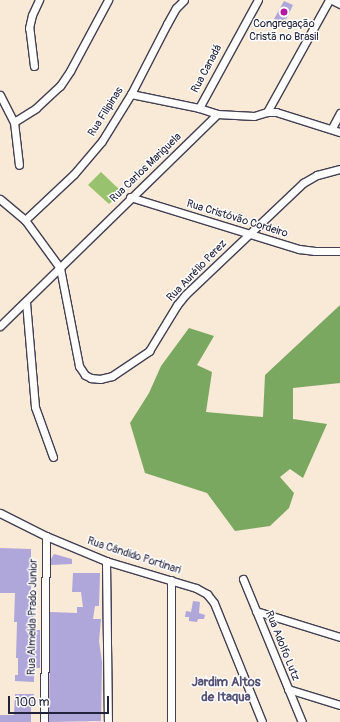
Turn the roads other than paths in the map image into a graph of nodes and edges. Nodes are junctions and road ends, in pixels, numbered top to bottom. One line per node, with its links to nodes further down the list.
1 (39, 0): 8 (street)
2 (108, 0): 15 (street)
3 (184, 0): 10 (street, Rua Filipinas)
4 (258, 0): 11 (street, Rua Canadá)
5 (329, 0): 12 (street)
6 (332, 0): 7 (street)
7 (340, 4)
8 (34, 66)
9 (0, 94): 15 (street)
10 (131, 94): 11 (street, Rua Canadá); 22 (street, Rua Filipinas)
11 (199, 108): 14 (street)
12 (267, 112): 14 (street); 16 (street)
13 (340, 113): 16 (street)
14 (217, 114): 20 (street, Rua Carlos Mariguela)
15 (14, 122): 18 (street)
16 (332, 128): 17 (street)
17 (340, 132)
18 (19, 165)
19 (340, 169): 23 (street, Rua Aurélio Perez)
20 (130, 198): 23 (street, Rua Cristóvão Cordeiro); 25 (street, Rua Carlos Mariguela)
21 (0, 199): 22 (street, Rua Aurélio Perez)
22 (24, 220): 25 (street, Rua Aurélio Perez)
23 (248, 234): 24 (street, Rua Cristóvão Cordeiro); 25 (street, Rua Aurélio Perez)
24 (340, 251)
25 (60, 268): 26 (street, Rua Carlos Mariguela)
26 (26, 302): 27 (street, Rua Carlos Mariguela); 28 (street)
27 (0, 326)
28 (53, 457)
29 (0, 513): 30 (street, Rua Cândido Portinari)
30 (46, 536): 31 (street, Rua Cândido Portinari); 38 (street, Rua Almeida Prado Junior)
31 (106, 562): 33 (street, Rua Cândido Portinari); 39 (street)
32 (243, 579): 34 (street, Rua Adolfo Lutz)
33 (170, 580): 40 (street); 41 (street, Rua Cândido Portinari)
34 (256, 611): 35 (street); 36 (street, Rua Adolfo Lutz)
35 (340, 637)
36 (288, 689): 37 (street); 42 (street, Rua Adolfo Lutz)
37 (340, 705)
38 (44, 722)
39 (108, 722)
40 (171, 722)
41 (262, 722)
42 (302, 722)

